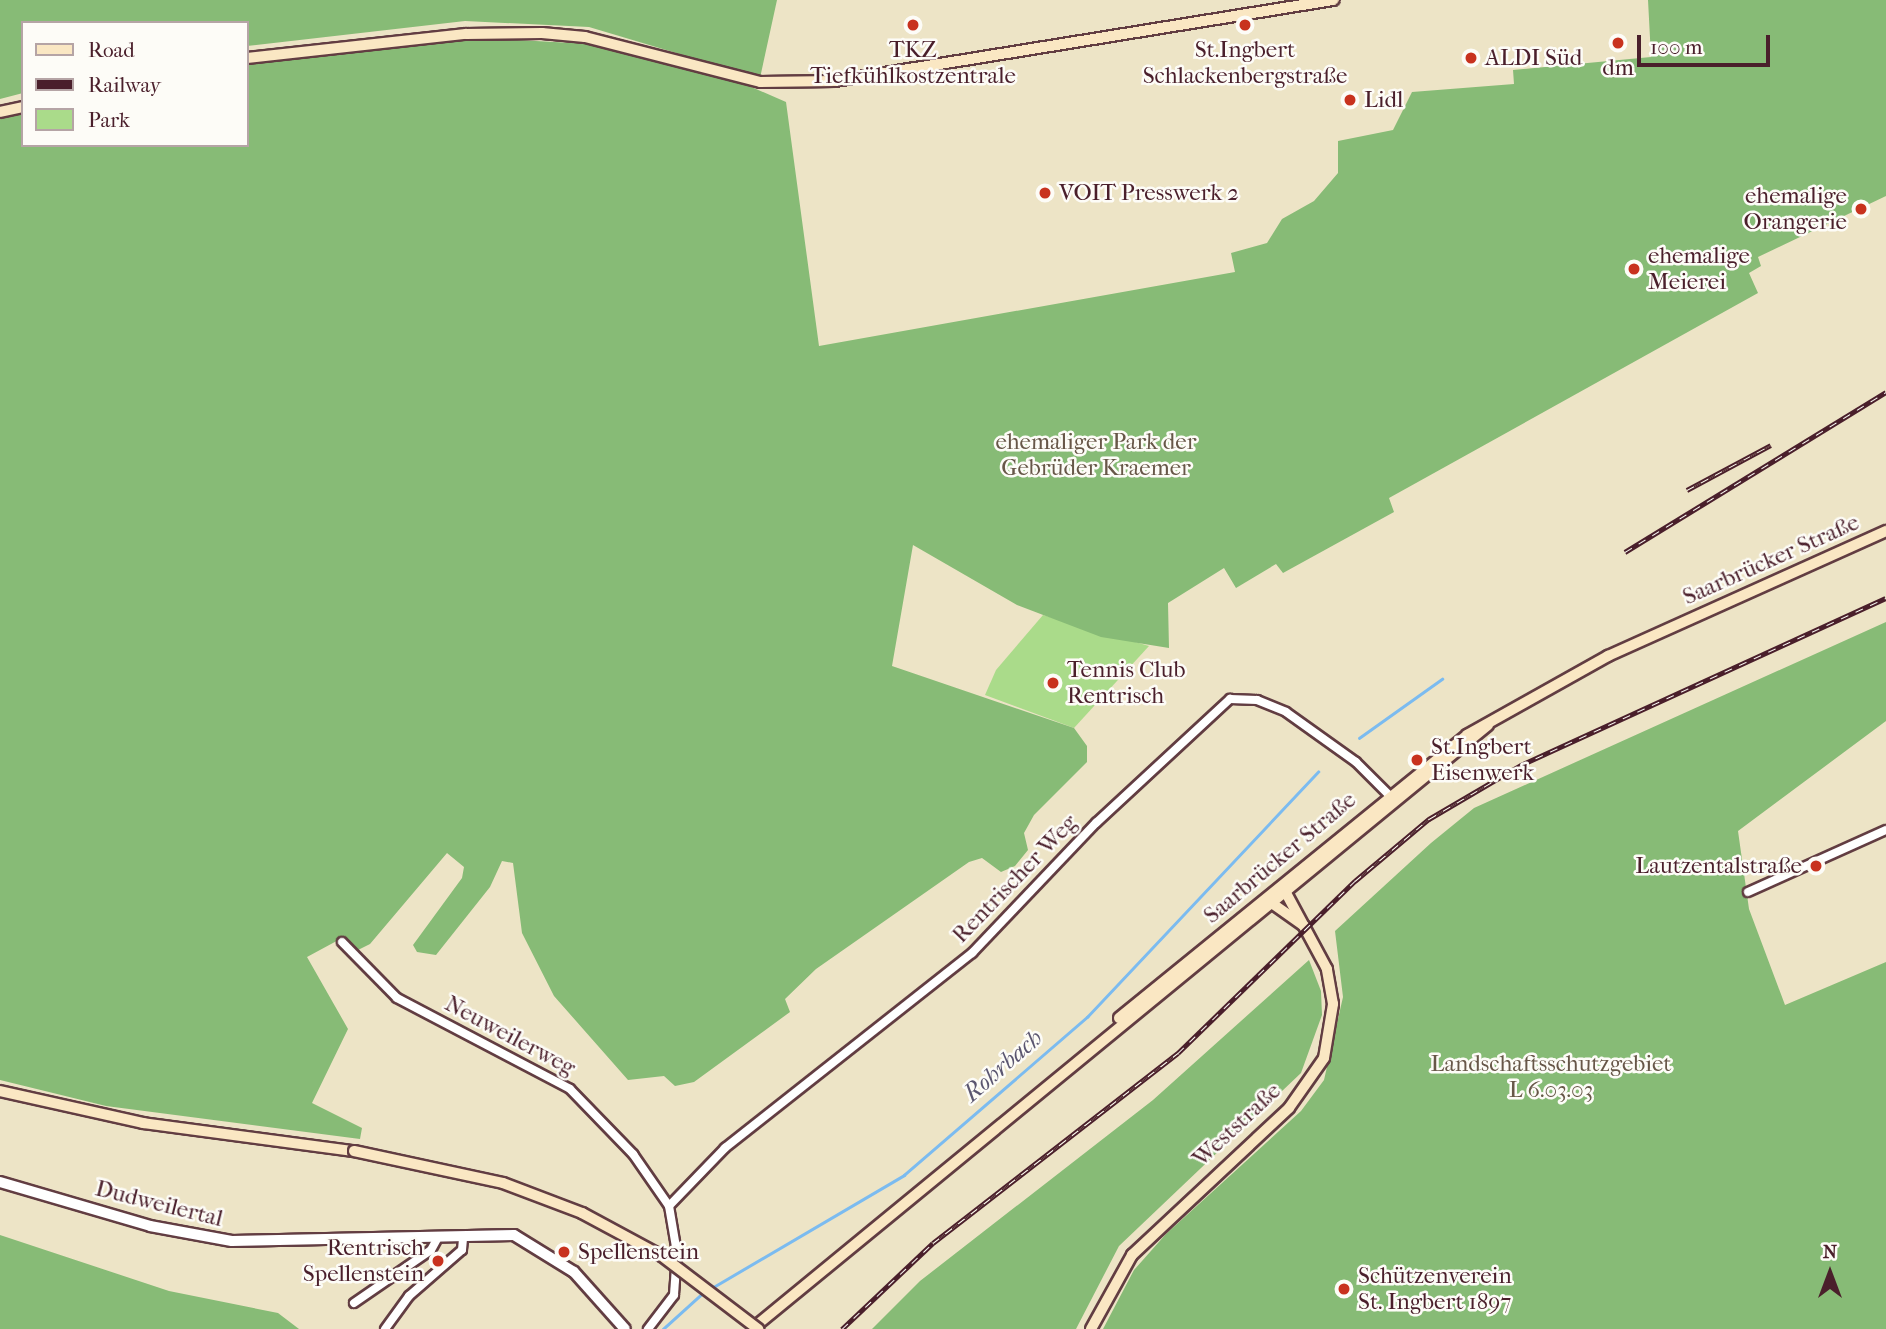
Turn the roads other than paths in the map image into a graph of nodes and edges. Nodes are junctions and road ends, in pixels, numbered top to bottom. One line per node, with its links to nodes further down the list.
1 (1333, 0): 2 (main road)
2 (1268, 5): 3 (main road)
3 (248, 58)
4 (21, 107): 5 (main road)
5 (0, 112)
6 (1886, 531): 7 (main road, Saarbrücker Straße)
7 (1392, 797): 10 (main road, Saarbrücker Straße); 11 (main road, Saarbrücker Straße); 16 (street, Rentrischer Weg)
8 (1886, 830): 9 (street)
9 (1748, 892)
10 (1286, 893): 11 (main road); 12 (main road, Weststraße)
11 (1272, 898): 12 (main road, Weststraße); 23 (main road, Saarbrücker Straße)
12 (1304, 926): 25 (main road, Weststraße)
13 (342, 942): 16 (street, Neuweilerweg)
14 (0, 1091): 24 (main road, bridge)
15 (0, 1182): 18 (street, Dudweilertal)
16 (669, 1206): 22 (street, Neuweilerweg)
17 (463, 1238): 18 (street, Dudweilertal); 20 (street); 21 (street, Dudweilertal)
18 (438, 1239): 19 (street)
19 (354, 1303)
20 (385, 1329)
21 (625, 1329)
22 (648, 1329)
23 (752, 1329)
24 (758, 1329)
25 (1091, 1329)

